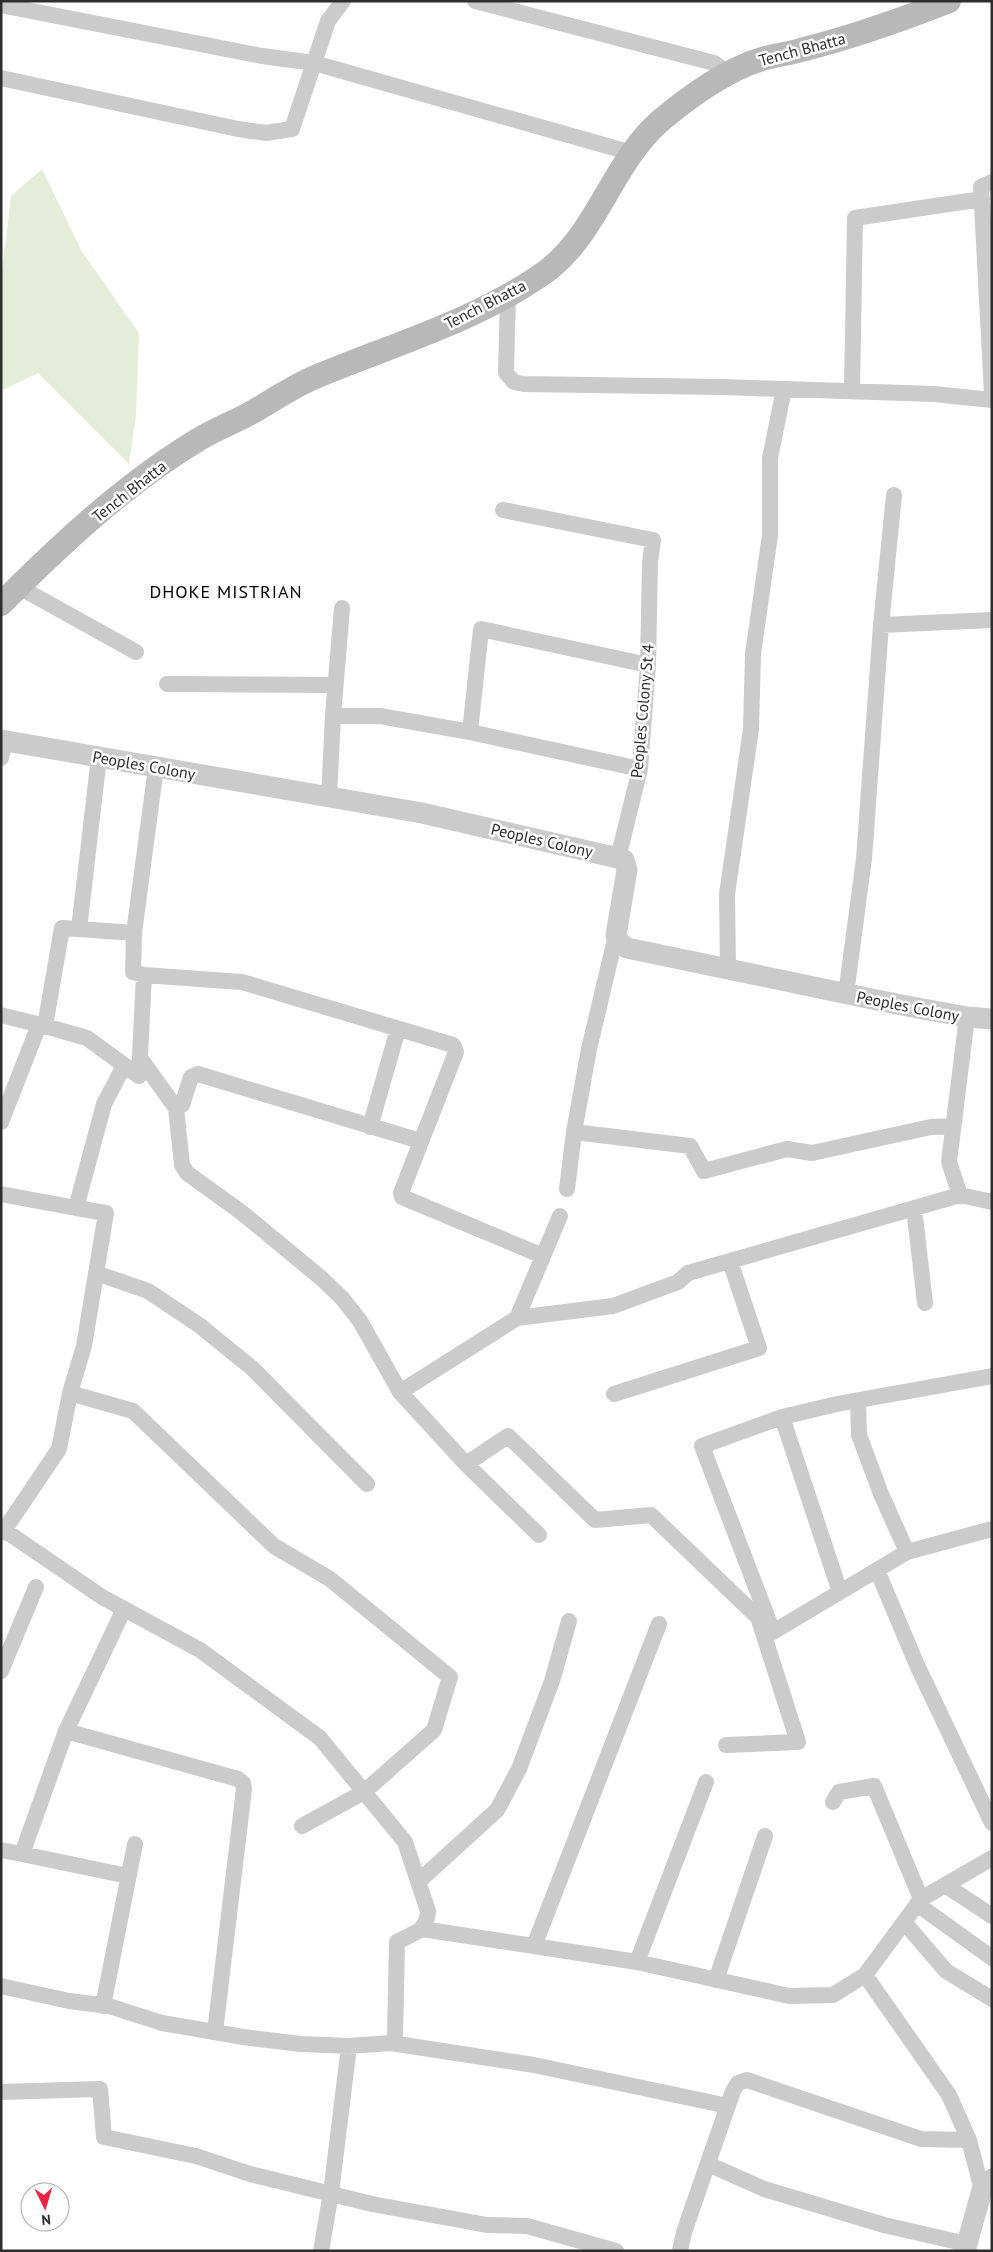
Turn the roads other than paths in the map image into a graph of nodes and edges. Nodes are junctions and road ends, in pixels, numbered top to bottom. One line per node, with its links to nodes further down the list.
1 (343, 1): 5 (street)
2 (475, 1): 6 (street)
3 (949, 1): 6 (main road, Tench Bhatta)
4 (1, 5): 5 (street)
5 (314, 63): 7 (street); 8 (street)
6 (728, 73): 8 (main road, Tench Bhatta)
7 (1, 78)
8 (632, 153): 11 (main road, Tench Bhatta)
9 (992, 182): 10 (street)
10 (982, 199): 13 (street); 14 (street)
11 (508, 295): 12 (street); 18 (main road, Tench Bhatta)
12 (784, 389): 13 (street); 38 (street)
13 (852, 391): 15 (street)
14 (992, 394)
15 (992, 400)
16 (894, 495): 22 (street)
17 (503, 510): 24 (street, Peoples Colony St 4)
18 (19, 586): 19 (main road, Tench Bhatta); 23 (street)
19 (1, 604)
20 (342, 608): 26 (street)
21 (992, 620): 22 (street)
22 (881, 625): 40 (street)
23 (136, 652)
24 (648, 665): 28 (street); 32 (street, Peoples Colony St 4)
25 (167, 684): 26 (street)
26 (335, 684): 27 (street)
27 (333, 716): 28 (street); 33 (street)
28 (470, 732): 32 (street)
29 (3, 746): 30 (street, Peoples Colony)
30 (99, 757): 31 (street, Peoples Colony); 35 (street)
31 (156, 767): 33 (street, Peoples Colony); 36 (street)
32 (640, 769): 34 (street, Peoples Colony St 4)
33 (329, 797): 34 (street, Peoples Colony)
34 (618, 858): 37 (street)
35 (79, 929): 36 (street); 44 (street)
36 (134, 933): 39 (street)
37 (616, 935): 38 (street, Peoples Colony); 52 (street)
38 (728, 969): 40 (street, Peoples Colony)
39 (144, 974): 45 (street); 46 (street)
40 (846, 994): 42 (street, Peoples Colony)
41 (1, 1015): 44 (street)
42 (967, 1018): 43 (street, Peoples Colony); 51 (street)
43 (992, 1019)
44 (42, 1026): 47 (street); 49 (street)
45 (398, 1029): 50 (street); 53 (street)
46 (140, 1058): 47 (street); 48 (street)
47 (124, 1066): 58 (street)
48 (176, 1108): 50 (street); 67 (street)
49 (1, 1122)
50 (370, 1126): 53 (street)
51 (953, 1126): 52 (street); 56 (street)
52 (574, 1132): 54 (street)
53 (420, 1141): 61 (street)
54 (567, 1189)
55 (1, 1194): 58 (street)
56 (960, 1195): 57 (street); 59 (street)
57 (992, 1202)
58 (76, 1208): 63 (street)
59 (914, 1208): 62 (street); 64 (street)
60 (560, 1216): 61 (street)
61 (542, 1256): 65 (street)
62 (730, 1261): 65 (street); 69 (street)
63 (96, 1273): 68 (street); 73 (street)
64 (926, 1303)
65 (516, 1318): 67 (street)
66 (992, 1376): 70 (street)
67 (400, 1392): 72 (street)
68 (70, 1393): 75 (street); 90 (street)
69 (614, 1394)
70 (858, 1400): 71 (street); 77 (street)
71 (782, 1417): 80 (street); 85 (street)
72 (466, 1464): 76 (street); 82 (street)
73 (367, 1484)
74 (992, 1529): 77 (street)
75 (2, 1532): 81 (street)
76 (539, 1535)
77 (907, 1552): 78 (street)
78 (877, 1570): 80 (street); 92 (street)
79 (36, 1587): 86 (street)
80 (840, 1592): 85 (street)
81 (124, 1609): 87 (street); 90 (street)
82 (759, 1618): 85 (street); 88 (street)
83 (569, 1622): 100 (street)
84 (659, 1624): 106 (street)
85 (773, 1632)
86 (1, 1671)
87 (66, 1730): 97 (street); 114 (street)
88 (726, 1745)
89 (706, 1782): 108 (street)
90 (364, 1792): 93 (street); 100 (street)
91 (832, 1802): 102 (street)
92 (992, 1823)
93 (302, 1826)
94 (765, 1836): 110 (street)
95 (135, 1844): 99 (street)
96 (1, 1850): 97 (street)
97 (22, 1854): 99 (street)
98 (992, 1858): 101 (street)
99 (128, 1876): 113 (street)
100 (419, 1881): 105 (street)
101 (945, 1885): 102 (street); 103 (street)
102 (919, 1901): 104 (street); 107 (street)
103 (992, 1916)
104 (904, 1922): 109 (street); 112 (street)
105 (422, 1928): 106 (street); 115 (street)
106 (534, 1946): 108 (street)
107 (992, 1958)
108 (637, 1962): 110 (street)
109 (865, 1975): 110 (street); 119 (street)
110 (716, 1980)
111 (2, 1987): 113 (street)
112 (992, 1999)
113 (103, 2006): 114 (street)
114 (214, 2032): 116 (street)
115 (391, 2043): 116 (street); 118 (street)
116 (349, 2046): 122 (street)
117 (1, 2092): 122 (street)
118 (728, 2106): 119 (street); 120 (street)
119 (969, 2140): 121 (street)
120 (708, 2164): 123 (street); 126 (street)
121 (987, 2185): 123 (street)
122 (331, 2193): 124 (street); 125 (street)
123 (966, 2247)
124 (322, 2251)
125 (616, 2251)
126 (680, 2251)

